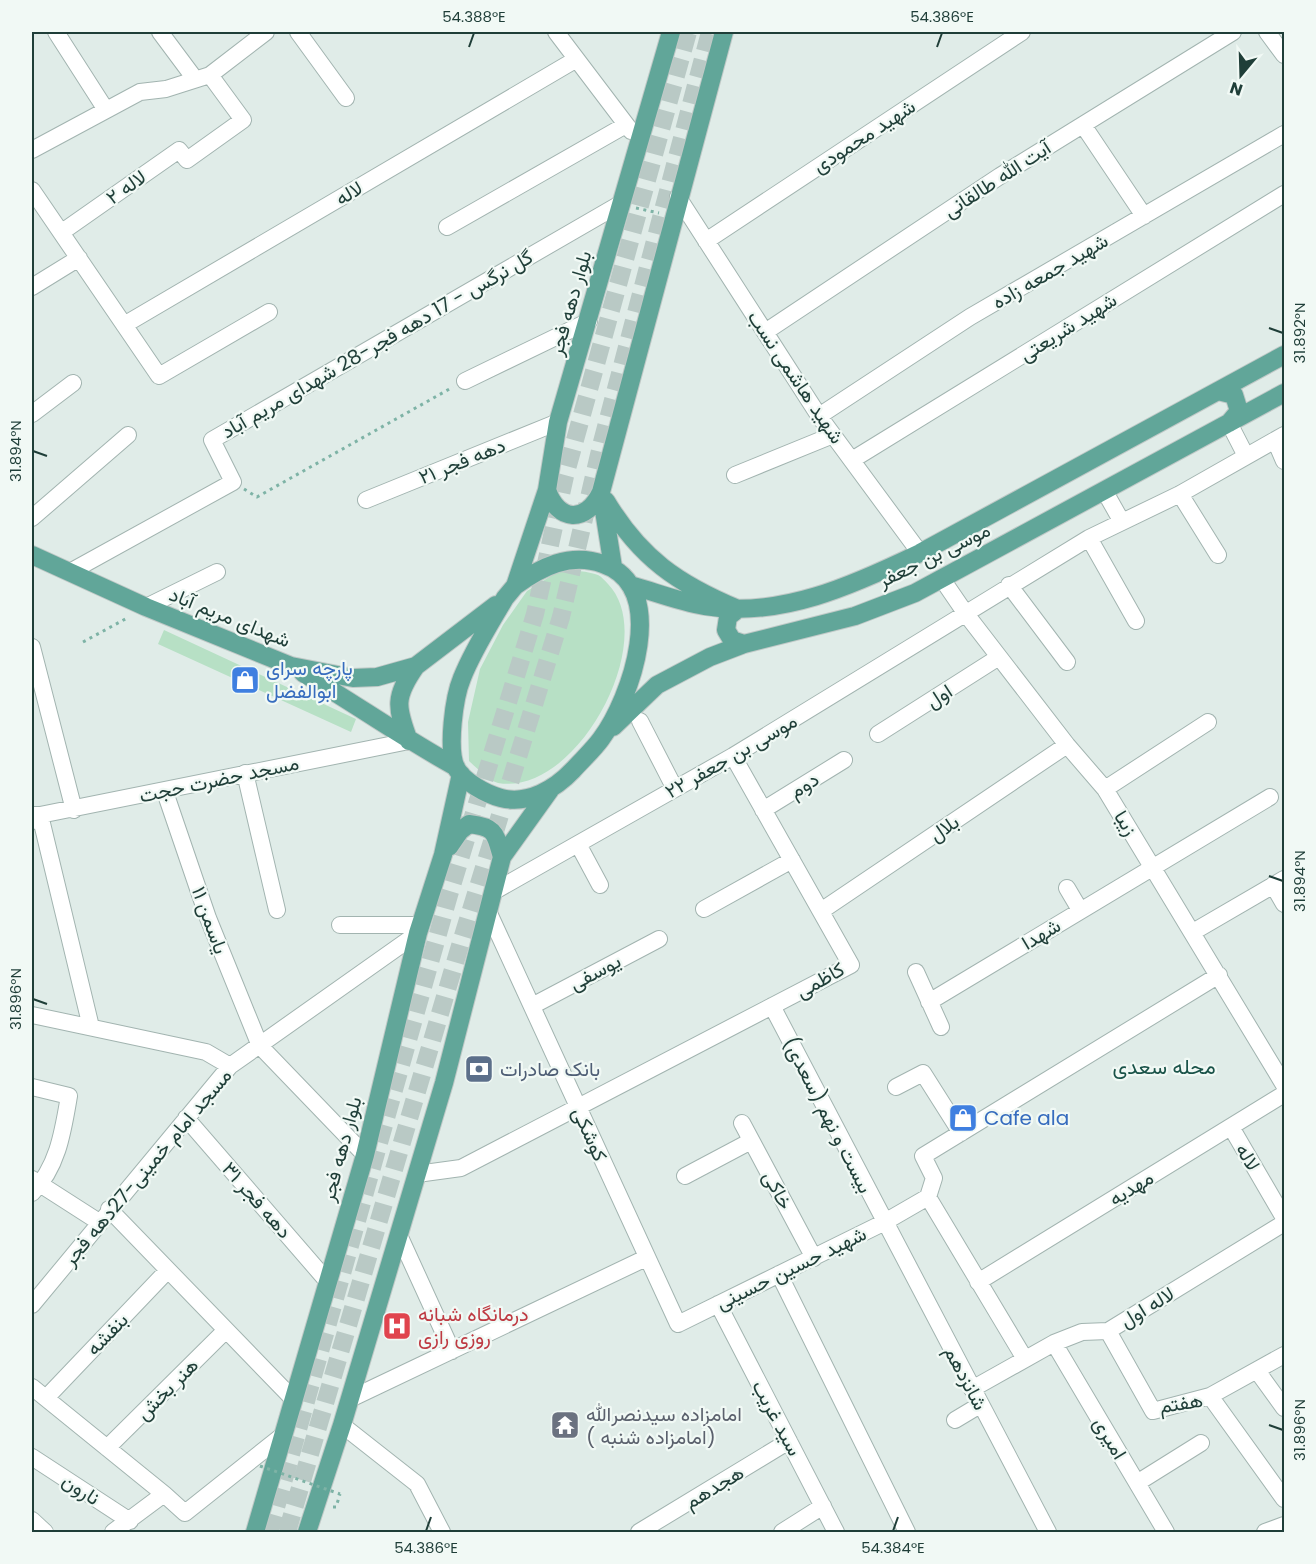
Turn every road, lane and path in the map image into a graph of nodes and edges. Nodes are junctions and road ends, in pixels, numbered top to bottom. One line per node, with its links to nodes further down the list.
1 (56, 32): 15 (street)
2 (159, 32): 13 (street)
3 (266, 32): 13 (street)
4 (298, 32): 14 (street)
5 (556, 32): 12 (street)
6 (671, 32): 19 (main road, بلوار دهه فجر)
7 (724, 32): 23 (main road)
8 (1022, 32): 29 (street, شهید محمودی)
9 (1233, 32): 16 (street, آیت الله طالقانی)
10 (1268, 32): 11 (street)
11 (1284, 55)
12 (575, 60): 17 (street); 34 (street, لاله)
13 (203, 77): 15 (street); 28 (street, لاله ۲)
14 (346, 98)
15 (106, 110): 20 (street)
16 (1083, 125): 25 (street); 35 (street, آیت الله طالقانی)
17 (624, 126): 19 (street); 27 (street)
18 (1284, 134): 25 (street, شهید جمعه زاده)
19 (640, 139): 24 (main road, بلوار دهه فجر)
20 (32, 150)
21 (32, 190): 28 (street)
22 (1284, 194): 49 (street, شهید شریعتی)
23 (678, 197): 26 (main road); 29 (street, شهید هاشمی نسب)
24 (620, 204): 26 (path); 33 (main road, بلوار دهه فجر); 52 (street, گل نرگس - 17 دهه فجر-28 شهدای مریم آباد)
25 (1144, 216): 42 (street, شهید جمعه زاده)
26 (672, 217): 54 (main road)
27 (447, 227)
28 (62, 232): 30 (street)
29 (706, 241): 35 (street, شهید هاشمی نسب)
30 (79, 258): 31 (street); 34 (street)
31 (32, 287)
32 (269, 312): 34 (street)
33 (589, 321): 37 (street); 43 (main road, بلوار دهه فجر)
34 (124, 325)
35 (765, 332): 42 (street, شهید هاشمی نسب)
36 (1276, 359): 39 (main road, موسی بن جعفر); 40 (main road)
37 (465, 381): 52 (path)
38 (73, 383): 41 (street)
39 (1218, 391): 44 (main road); 61 (main road, موسی بن جعفر)
40 (1284, 393): 44 (main road, موسی بن جعفر)
41 (32, 414)
42 (819, 416): 46 (street, شهید هاشمی نسب)
43 (558, 422): 53 (main road, بلوار دهه فجر); 57 (street, دهه فجر ۲۱)
44 (1229, 423): 48 (street); 55 (main road, موسی بن جعفر)
45 (128, 435): 58 (street)
46 (833, 435): 49 (street, شهید هاشمی نسب); 51 (street)
47 (1280, 438): 48 (street, موسی بن جعفر ۲۲); 50 (street)
48 (1246, 456): 56 (street, موسی بن جعفر ۲۲)
49 (852, 460): 61 (street, شهید هاشمی نسب)
50 (1284, 461)
51 (735, 475)
52 (233, 482): 65 (street)
53 (547, 490): 54 (main road); 70 (main road, بلوار دهه فجر)
54 (601, 492): 64 (main road); 72 (main road)
55 (1105, 492): 59 (street); 67 (main road, موسی بن جعفر)
56 (1180, 494): 59 (street, موسی بن جعفر ۲۲); 63 (street)
57 (366, 500)
58 (32, 518)
59 (1122, 522): 60 (street, موسی بن جعفر ۲۲)
60 (1089, 538): 69 (street, موسی بن جعفر ۲۲); 74 (street)
61 (920, 553): 72 (main road, موسی بن جعفر)
62 (32, 555): 65 (main road, شهدای مریم آباد)
63 (1218, 555)
64 (613, 567): 68 (main road); 70 (main road)
65 (70, 572): 71 (main road, شهدای مریم آباد)
66 (217, 572): 71 (street)
67 (942, 579): 73 (street, زیبا); 76 (main road, موسی بن جعفر)
68 (630, 585): 72 (main road, موسی بن جعفر); 85 (main road)
69 (1009, 585): 73 (street, موسی بن جعفر ۲۲); 79 (street)
70 (510, 592): 81 (main road, شهدای مریم آباد); 90 (main road)
71 (146, 607): 75 (path); 80 (main road, شهدای مریم آباد)
72 (738, 609): 76 (main road)
73 (966, 614): 78 (street, زیبا); 88 (street, موسی بن جعفر ۲۲)
74 (1136, 621)
75 (83, 642)
76 (744, 644): 85 (main road, موسی بن جعفر)
77 (32, 647): 97 (street)
78 (999, 657): 84 (street, اول); 87 (street, زیبا)
79 (1067, 662)
80 (291, 666): 81 (main road, شهدای مریم آباد); 86 (main road)
81 (416, 666): 86 (main road)
82 (640, 721): 92 (street)
83 (1208, 722): 93 (street)
84 (878, 734)
85 (601, 739): 94 (main road)
86 (409, 741): 90 (main road); 91 (street, مسجد حضرت حجت)
87 (1067, 745): 93 (street, زیبا); 114 (street, بلال)
88 (733, 756): 92 (street, موسی بن جعفر ۲۲); 98 (street, کاظمی)
89 (844, 760): 98 (street, دوم)
90 (458, 770): 94 (main road); 101 (main road, بلوار دهه فجر)
91 (245, 773): 95 (street, مسجد حضرت حجت); 111 (street)
92 (675, 789): 100 (street, موسی بن جعفر ۲۲)
93 (1105, 789): 104 (street, زیبا)
94 (550, 790): 102 (main road)
95 (165, 792): 97 (street, مسجد حضرت حجت); 127 (street, یاسمن ۱۱)
96 (1270, 797): 104 (street, شهدا)
97 (74, 810): 99 (street, مسجد حضرت حجت)
98 (764, 810): 103 (street, کاظمی)
99 (34, 817): 126 (street)
100 (578, 844): 106 (street); 108 (street, موسی بن جعفر ۲۲)
101 (443, 855): 102 (main road); 116 (main road, بلوار دهه فجر)
102 (502, 857): 108 (main road)
103 (792, 860): 110 (street); 114 (street, کاظمی)
104 (1153, 866): 112 (street, شهدا); 117 (street, زیبا)
105 (1279, 882): 109 (street); 117 (street)
106 (600, 885)
107 (1067, 888): 112 (street)
108 (493, 892): 113 (main road)
109 (1284, 904)
110 (704, 909)
111 (278, 910)
112 (1080, 910): 121 (street, شهدا)
113 (488, 911): 122 (street, کوشکی); 141 (main road)
114 (821, 911): 123 (street, کاظمی)
115 (340, 925): 116 (street)
116 (419, 929): 127 (street, مسجد امام خمینی-27دهه فجر); 140 (main road, بلوار دهه فجر)
117 (1193, 932): 120 (street, زیبا)
118 (659, 939): 122 (street, یوسفی)
119 (916, 972): 121 (street)
120 (1219, 975): 128 (street, زیبا); 138 (street)
121 (929, 1002): 125 (street)
122 (532, 1006): 134 (street, کوشکی)
123 (772, 1006): 134 (street, کاظمی); 147 (street, بیست و نهم (سعدی))
124 (32, 1015): 126 (street)
125 (941, 1027)
126 (91, 1028): 129 (street)
127 (260, 1046): 129 (street, مسجد امام خمینی-27دهه فجر); 140 (street)
128 (1278, 1056): 130 (street, زیبا)
129 (230, 1066): 135 (street, مسجد امام خمینی-27دهه فجر)
130 (1284, 1085)
131 (32, 1087): 143 (street)
132 (896, 1087): 138 (street)
133 (1284, 1094): 137 (street, مهدیه)
134 (577, 1107): 141 (street, کاظمی); 150 (street, کوشکی)
135 (186, 1118): 145 (street, مسجد امام خمینی-27دهه فجر); 154 (street, دهه فجر ۳۱)
136 (742, 1123): 139 (street, خاکی)
137 (1231, 1127): 146 (street, لاله); 155 (street, مهدیه)
138 (961, 1133): 144 (street)
139 (752, 1141): 142 (street); 151 (street, خاکی)
140 (365, 1155): 154 (main road, بلوار دهه فجر)
141 (417, 1173): 149 (main road)
142 (685, 1176)
143 (34, 1185): 145 (street)
144 (928, 1197): 147 (street, شهید حسین حسینی); 155 (street)
145 (104, 1216): 152 (street); 157 (street, مسجد امام خمینی-27دهه فجر)
146 (1284, 1218)
147 (884, 1223): 151 (street, شهید حسین حسینی); 166 (street, شانزدهم)
148 (1284, 1223): 159 (street, لاله اول)
149 (399, 1235): 161 (street); 169 (main road)
150 (646, 1258): 156 (street, شهید حسین حسینی); 161 (street)
151 (814, 1258): 153 (street, شهید حسین حسینی)
152 (168, 1270): 158 (street); 168 (street, بنفشه)
153 (780, 1274): 156 (street, شهید حسین حسینی); 196 (street)
154 (328, 1282): 170 (main road, بلوار دهه فجر)
155 (978, 1282): 163 (street)
156 (718, 1304): 176 (street, سید غریب)
157 (32, 1305)
158 (226, 1330): 170 (street); 178 (street, هنر بخش)
159 (1108, 1331): 160 (street, لاله اول); 167 (street, هفتم)
160 (1054, 1343): 163 (street, لاله اول); 181 (street, امیری)
161 (452, 1351): 169 (street)
162 (1284, 1355): 164 (street)
163 (1024, 1359): 166 (street, لاله اول)
164 (1258, 1372): 167 (street); 172 (street)
165 (32, 1387): 168 (street)
166 (972, 1389): 171 (street, شانزدهم)
167 (1210, 1396): 183 (street, هفتم)
168 (46, 1398): 178 (street)
169 (350, 1399): 174 (main road)
170 (294, 1400): 175 (main road, بلوار دهه فجر)
171 (981, 1405): 173 (street); 197 (street, شانزدهم)
172 (1284, 1408)
173 (955, 1420)
174 (342, 1425): 191 (main road); 192 (street)
175 (284, 1435): 182 (street); 190 (main road, بلوار دهه فجر)
176 (789, 1441): 184 (street, سید غریب); 193 (street, هجدهم)
177 (1201, 1443): 181 (street)
178 (107, 1448): 182 (street)
179 (32, 1457): 187 (street, نارون)
180 (260, 1466): 185 (path, bridge)
181 (1137, 1483): 198 (street, امیری)
182 (164, 1494): 187 (street)
183 (1284, 1499)
184 (823, 1506): 194 (street); 195 (street, سید غریب)
185 (336, 1507)
186 (32, 1520): 188 (street)
187 (130, 1521): 189 (street)
188 (45, 1533)
189 (113, 1533)
190 (255, 1533)
191 (308, 1533)
192 (442, 1533)
193 (639, 1533)
194 (782, 1533)
195 (836, 1533)
196 (907, 1533)
197 (1048, 1533)
198 (1166, 1533)

